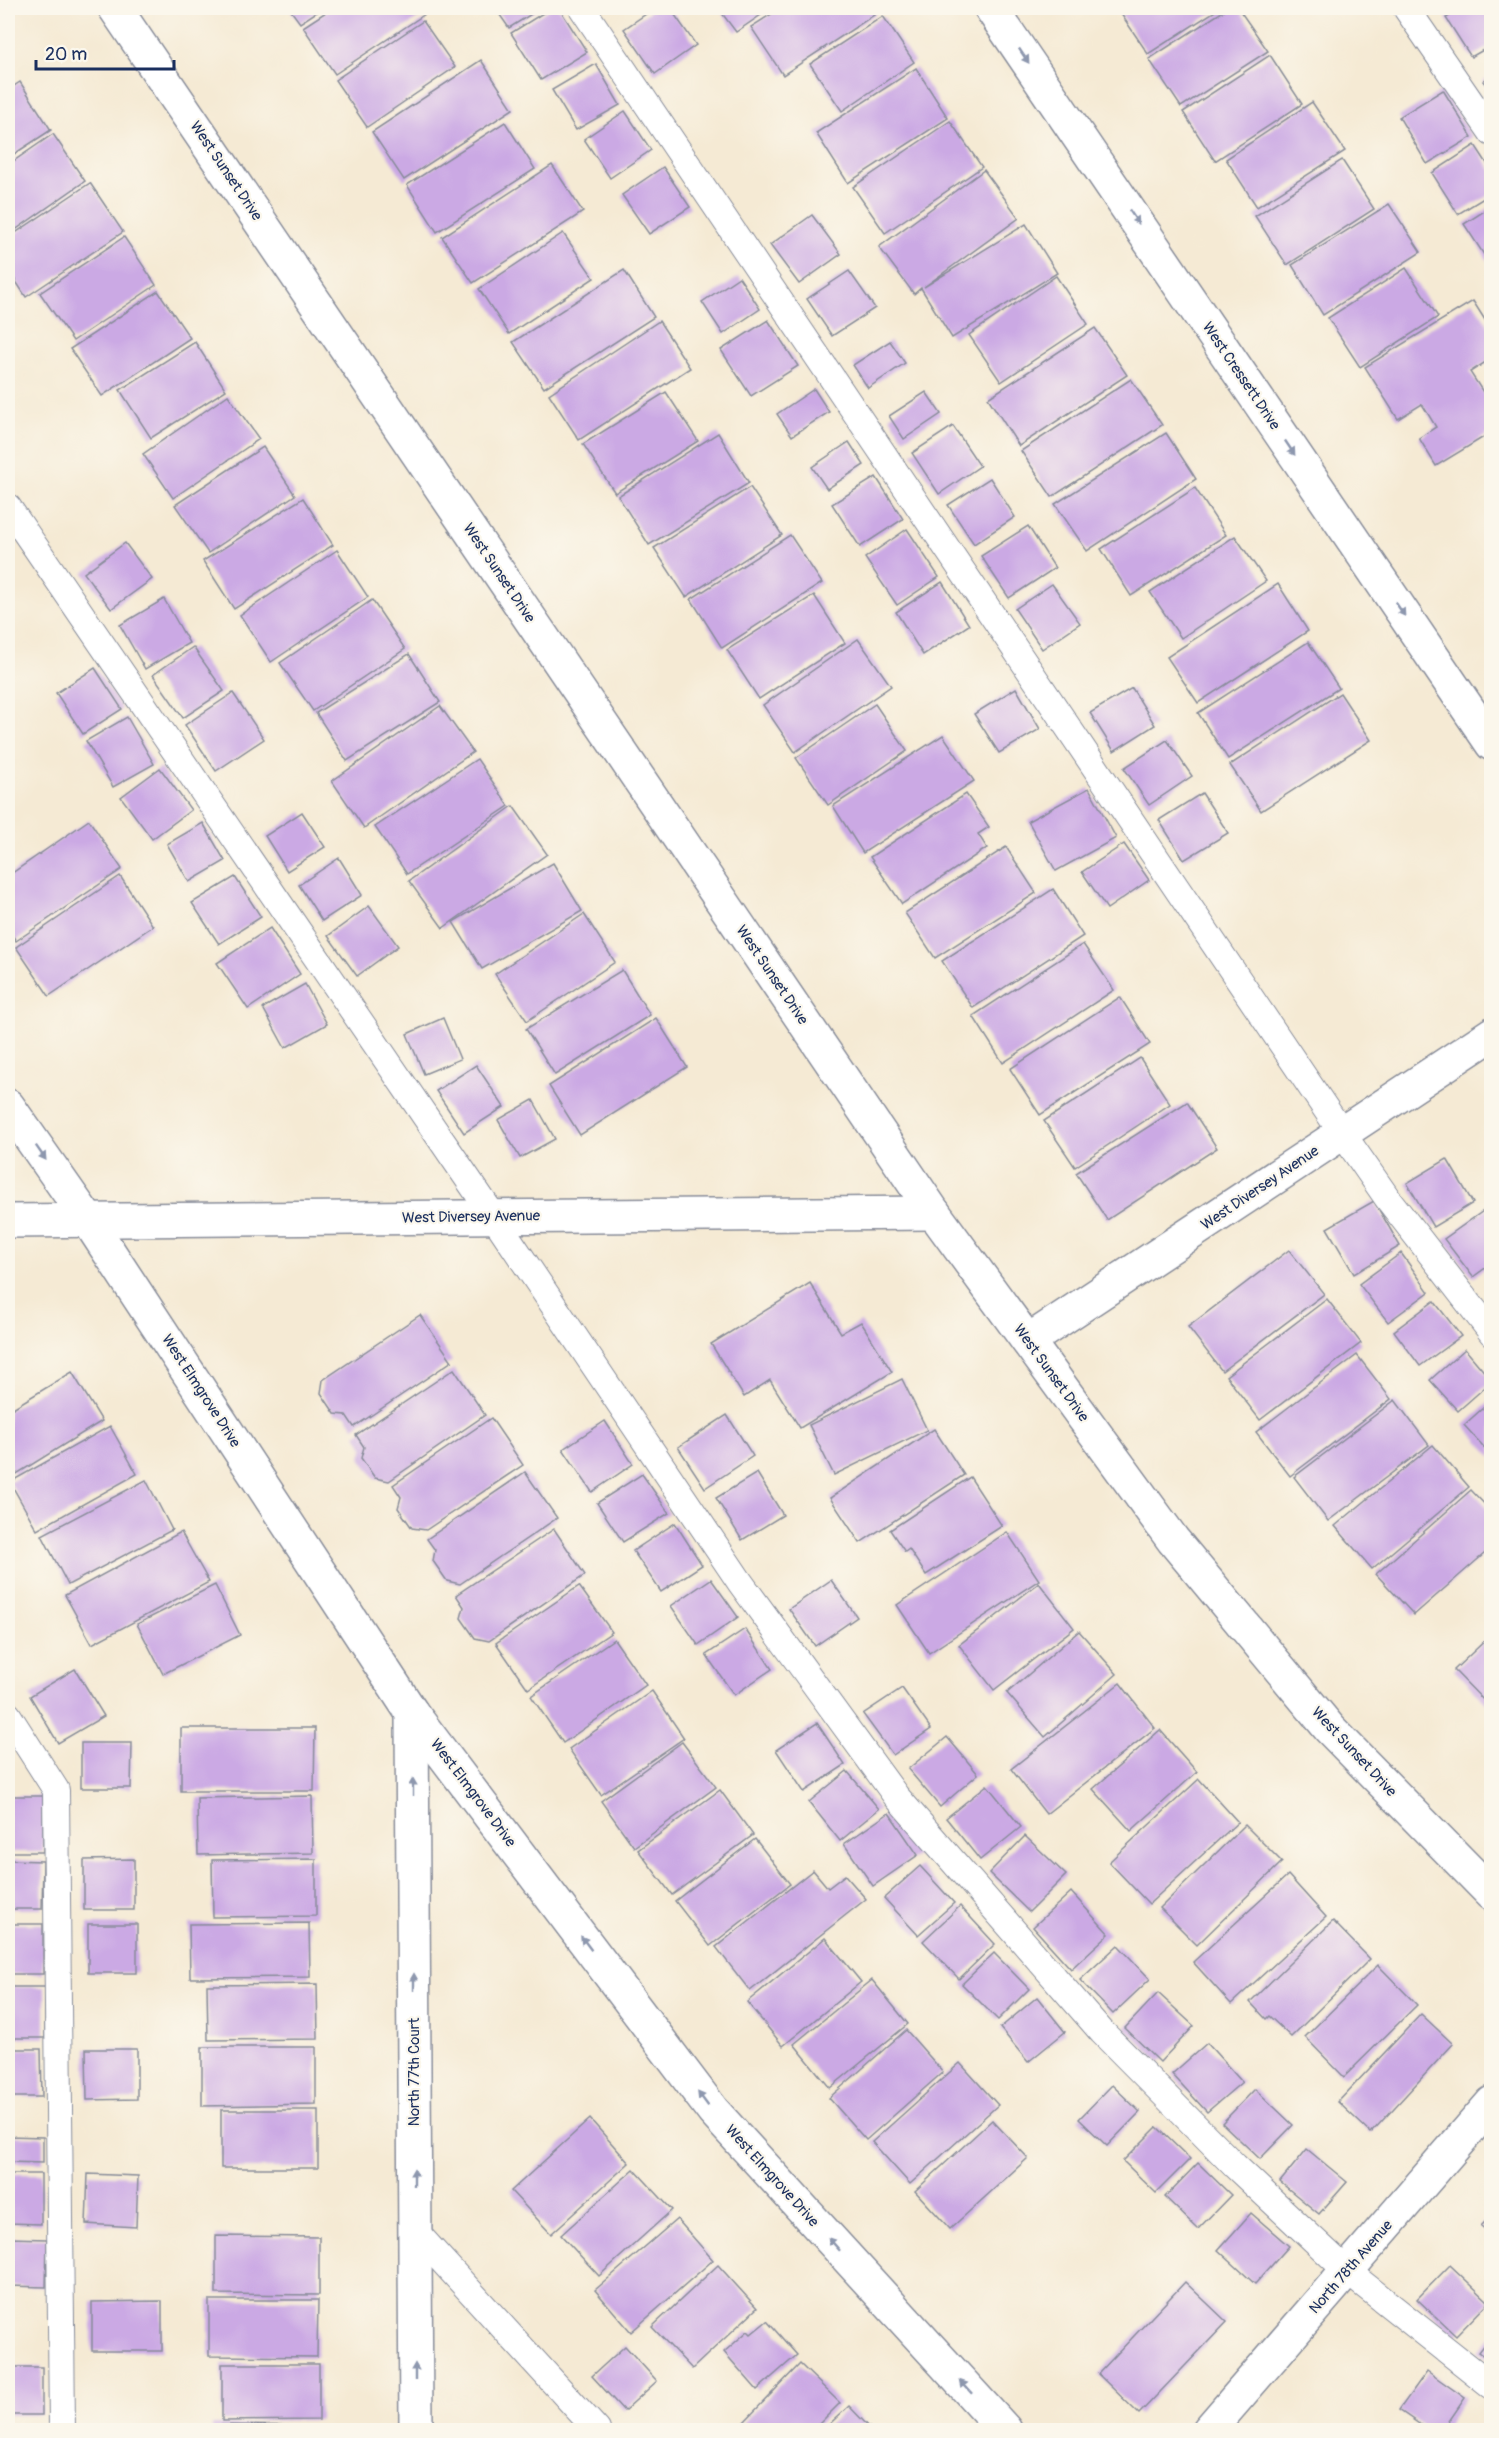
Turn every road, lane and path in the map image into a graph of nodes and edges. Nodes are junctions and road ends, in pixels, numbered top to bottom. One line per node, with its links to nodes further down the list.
1 (115, 8): 11 (street, West Sunset Drive)
2 (582, 8): 10 (lane)
3 (991, 8): 7 (street, West Cressett Drive, one-way to 7)
4 (1406, 8): 5 (lane)
5 (1491, 133)
6 (8, 507): 12 (lane)
7 (1491, 744)
8 (1491, 1034): 10 (street, West Diversey Avenue)
9 (8, 1106): 13 (street, West Elmgrove Drive, one-way to 13)
10 (1342, 1133): 15 (lane); 16 (street, West Diversey Avenue)
11 (934, 1213): 12 (street, West Diversey Avenue); 16 (street, West Sunset Drive)
12 (494, 1216): 13 (street, West Diversey Avenue); 22 (lane)
13 (88, 1220): 14 (street, West Diversey Avenue); 17 (street, West Elmgrove Drive)
14 (8, 1221)
15 (1491, 1333)
16 (1028, 1341): 19 (street, West Sunset Drive)
17 (412, 1713): 21 (street, North 77th Court, one-way to 17); 27 (street, West Elmgrove Drive, one-way to 17)
18 (8, 1715): 24 (lane)
19 (1491, 1894)
20 (1491, 2103): 22 (street, North 78th Avenue)
21 (415, 2231): 25 (street, North 77th Court, one-way to 21); 26 (lane)
22 (1348, 2272): 23 (lane); 28 (street, North 78th Avenue)
23 (1491, 2386)
24 (62, 2430)
25 (416, 2430)
26 (597, 2430)
27 (1005, 2430)
28 (1209, 2430)

